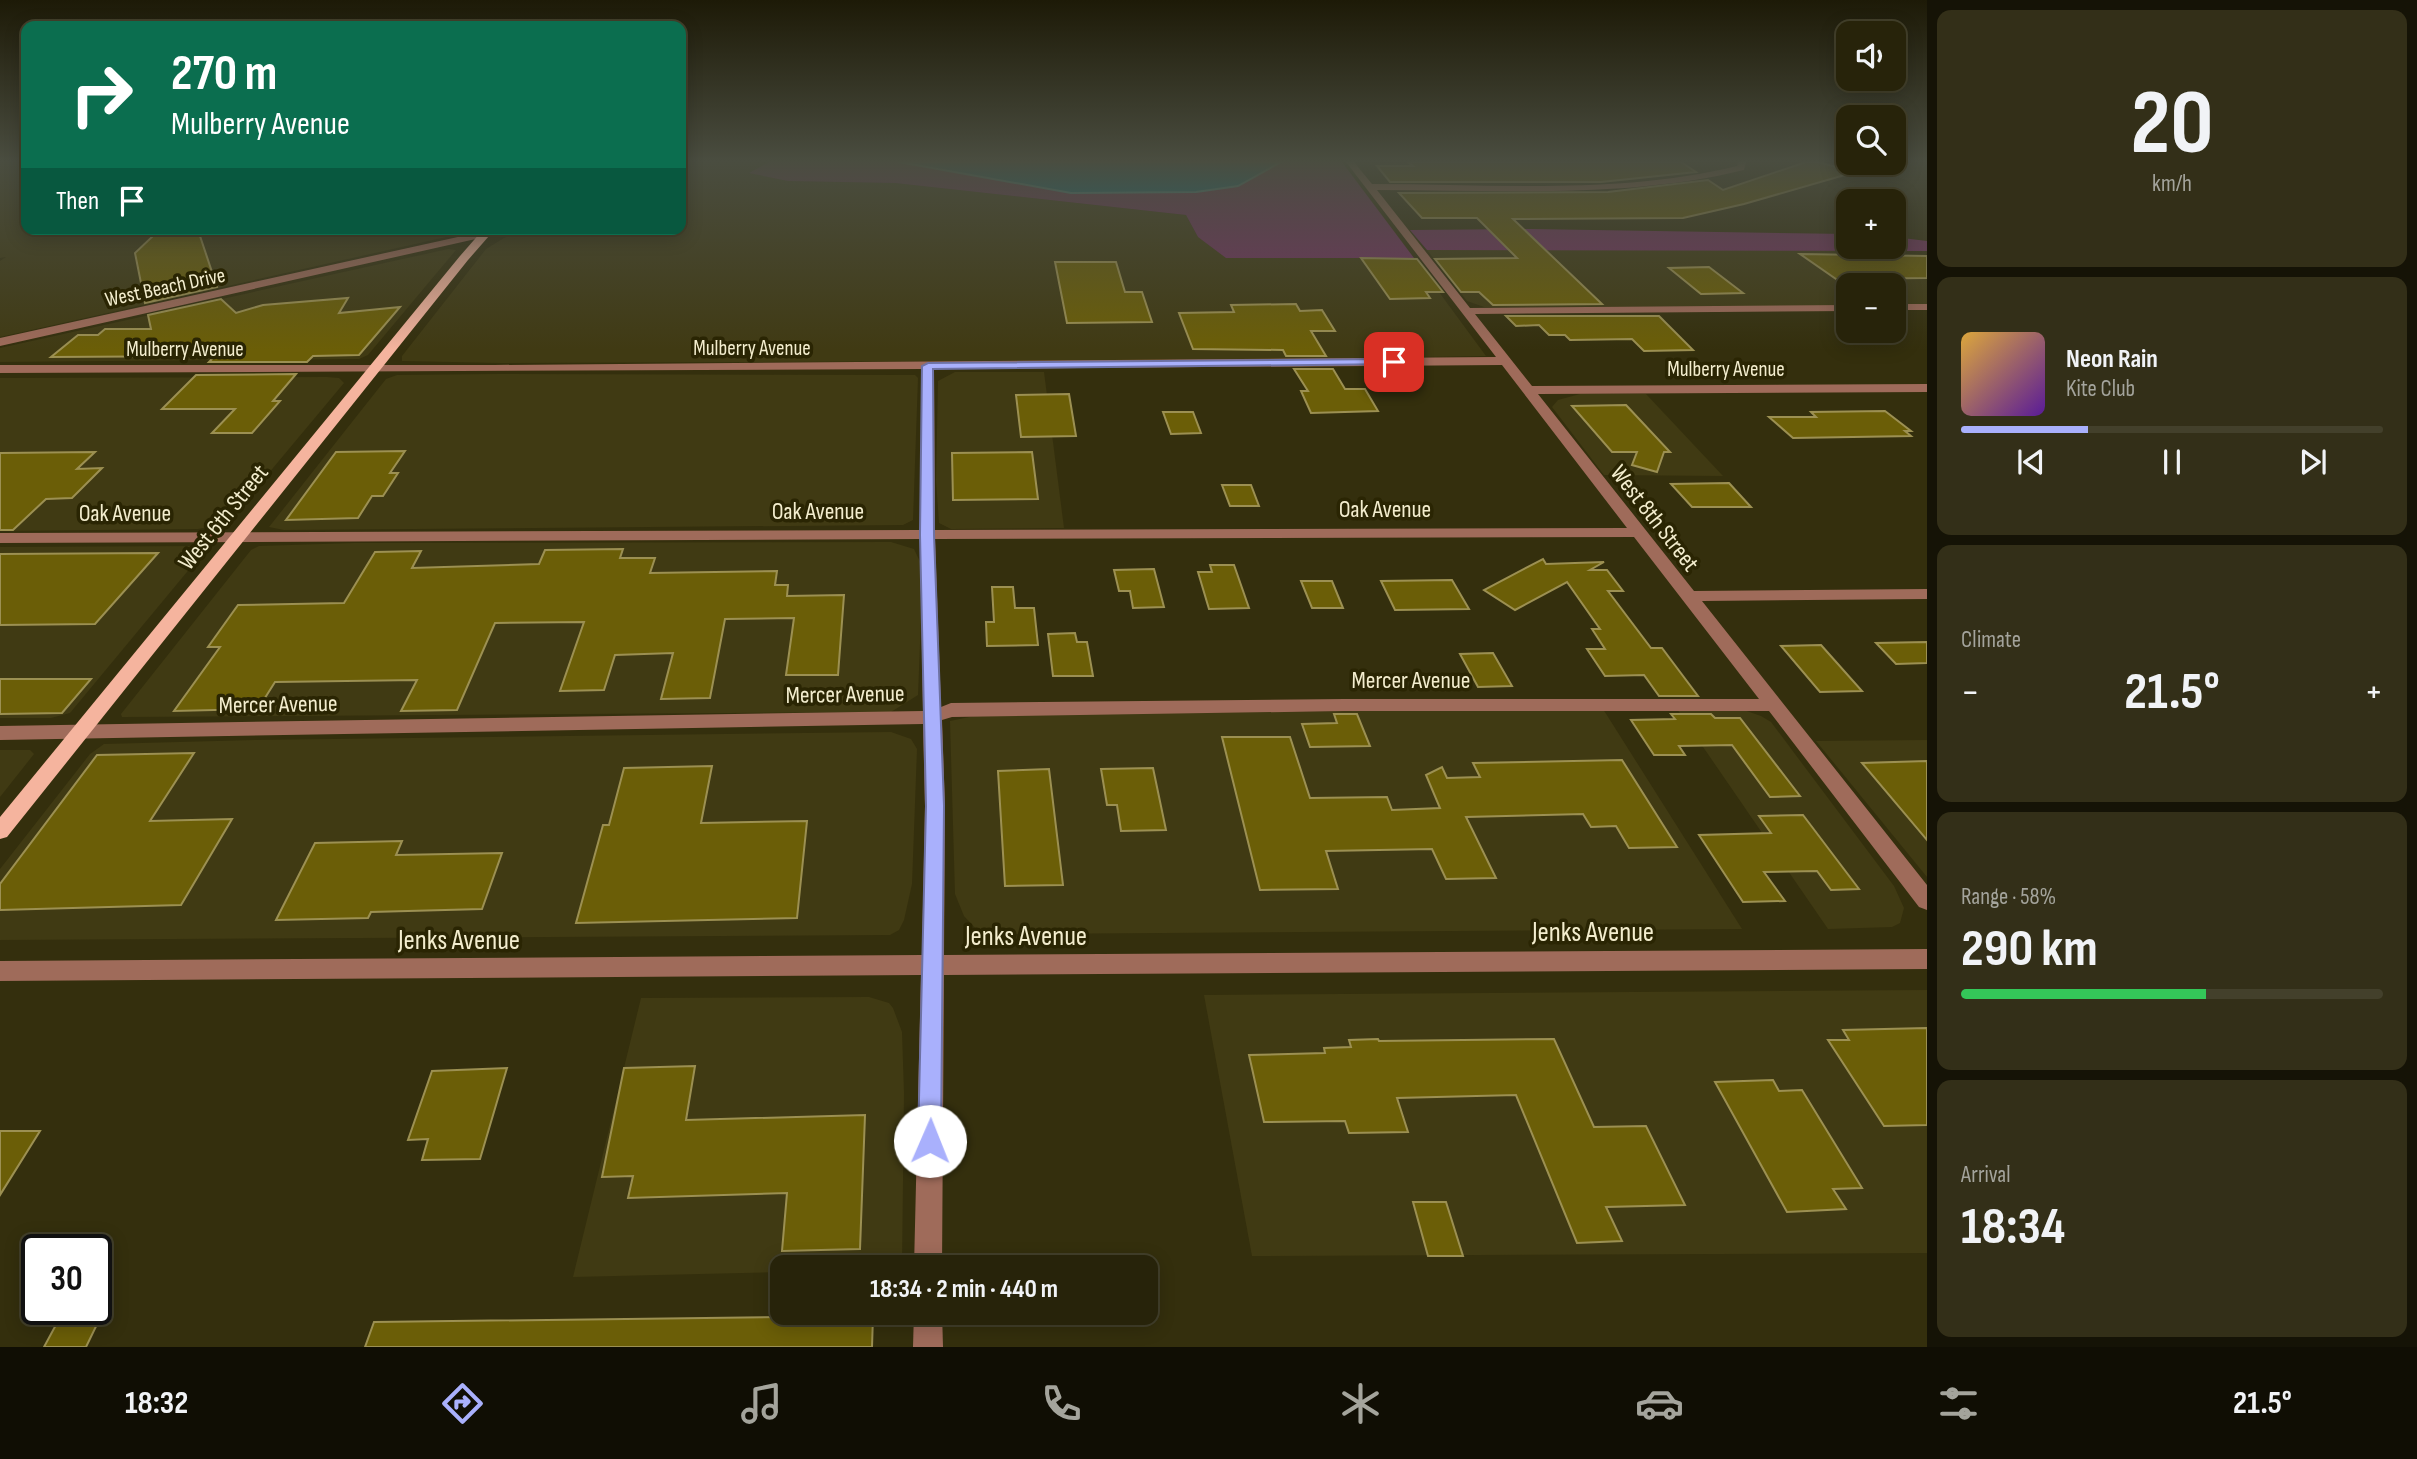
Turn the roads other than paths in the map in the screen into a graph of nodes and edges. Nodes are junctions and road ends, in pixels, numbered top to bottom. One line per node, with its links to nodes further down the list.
1 (1398, 225): 7 (street, West 8th Street)
2 (481, 235): 8 (street, West Beach Drive)
3 (484, 235): 12 (main road, West 6th Street)
4 (1906, 307): 5 (street)
5 (1927, 307)
6 (1836, 308): 7 (street)
7 (1465, 312): 9 (street, West 8th Street)
8 (0, 342)
9 (1504, 361): 10 (street, Mulberry Avenue); 14 (street, West 8th Street)
10 (928, 366): 12 (street, Mulberry Avenue); 16 (street)
11 (0, 369): 12 (street, Mulberry Avenue)
12 (375, 369): 17 (main road, West 6th Street)
13 (1927, 388): 14 (street, Mulberry Avenue)
14 (1526, 390): 15 (street, West 8th Street)
15 (1637, 532): 16 (street, Oak Avenue); 20 (street, West 8th Street)
16 (927, 535): 17 (street, Oak Avenue); 22 (street)
17 (239, 537): 18 (street, Oak Avenue); 23 (main road, West 6th Street)
18 (0, 538)
19 (1927, 594): 20 (street)
20 (1687, 596): 21 (street, West 8th Street)
21 (1773, 705): 22 (street, Mercer Avenue); 26 (street, West 8th Street)
22 (932, 717): 23 (street, Mercer Avenue); 28 (street)
23 (80, 732): 24 (street, Mercer Avenue); 25 (main road, West 6th Street)
24 (0, 733)
25 (0, 831)
26 (1927, 901)
27 (1927, 958): 28 (street, Jenks Avenue)
28 (933, 965): 29 (street, Jenks Avenue); 30 (street)
29 (0, 971)
30 (928, 1255)
31 (928, 1325): 32 (street)
32 (928, 1347)

